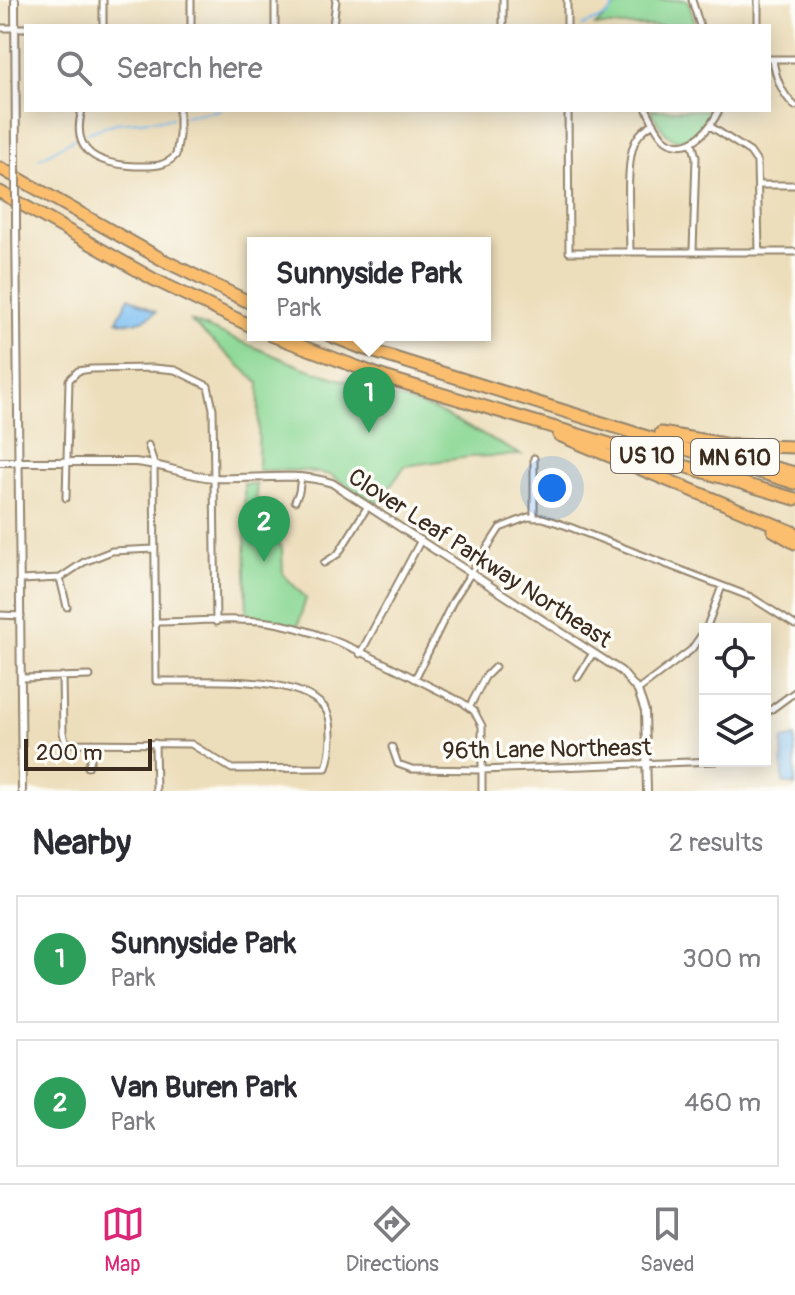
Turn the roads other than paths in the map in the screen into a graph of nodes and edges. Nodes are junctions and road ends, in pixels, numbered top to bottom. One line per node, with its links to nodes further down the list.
1 (15, 0): 19 (street)
2 (103, 0): 10 (street)
3 (191, 0): 11 (street)
4 (275, 0): 12 (street)
5 (336, 0): 13 (street)
6 (503, 0): 14 (street)
7 (567, 0): 15 (street)
8 (692, 0): 16 (street)
9 (758, 0): 17 (street)
10 (103, 24)
11 (191, 24)
12 (275, 24)
13 (333, 24)
14 (503, 24)
15 (567, 24)
16 (699, 24)
17 (758, 24)
18 (0, 28): 19 (street)
19 (16, 28): 20 (street); 51 (street, bridge)
20 (24, 28)
21 (771, 59): 22 (street); 23 (street)
22 (795, 59)
23 (795, 106)
24 (82, 112): 25 (street)
25 (179, 112)
26 (568, 112): 37 (street)
27 (648, 112): 29 (street)
28 (718, 112): 30 (street)
29 (654, 123): 31 (street); 37 (street)
30 (710, 126): 31 (street); 33 (street)
31 (692, 142): 36 (street)
32 (0, 168): 40 (highway)
33 (758, 185): 34 (street); 38 (street)
34 (795, 185)
35 (0, 192): 41 (highway)
36 (693, 251): 37 (street); 38 (street)
37 (630, 252)
38 (759, 252): 39 (street)
39 (795, 252)
40 (247, 301)
41 (247, 324)
42 (287, 341): 44 (highway, US 10)
43 (345, 341): 45 (highway, US 10)
44 (499, 412): 59 (highway, US 10); 62 (highway, MN 610)
45 (586, 417): 46 (highway, US 10); 48 (highway)
46 (675, 443): 54 (highway, MN 610); 57 (highway, US 10)
47 (148, 445): 53 (street)
48 (795, 447)
49 (534, 458): 63 (street)
50 (0, 462): 51 (street, Clover Leaf Parkway Northeast)
51 (19, 462): 52 (street, Clover Leaf Parkway Northeast); 71 (street)
52 (65, 462): 53 (street, Clover Leaf Parkway Northeast); 56 (street); 58 (street)
53 (154, 463): 56 (street, Clover Leaf Parkway Northeast); 67 (street)
54 (795, 473)
55 (301, 477): 56 (street, Clover Leaf Parkway Northeast); 60 (street); 61 (street, Clover Leaf Parkway Northeast)
56 (214, 478): 77 (street)
57 (795, 483)
58 (66, 498)
59 (795, 499)
60 (295, 501)
61 (368, 506): 65 (street, Clover Leaf Parkway Northeast); 68 (street)
62 (737, 510): 64 (highway, MN 610); 66 (highway)
63 (534, 518): 69 (street); 72 (street)
64 (795, 533)
65 (421, 540): 69 (street, Clover Leaf Parkway Northeast); 82 (street)
66 (795, 543)
67 (154, 549): 70 (street); 76 (street)
68 (324, 563)
69 (472, 573): 81 (street, Clover Leaf Parkway Northeast); 88 (street)
70 (60, 578): 71 (street); 73 (street)
71 (21, 580): 75 (street)
72 (722, 586): 78 (street); 79 (street)
73 (67, 607)
74 (0, 615): 75 (street)
75 (21, 616): 87 (street)
76 (155, 622): 77 (street); 89 (street)
77 (216, 622): 82 (street)
78 (708, 623)
79 (795, 625)
80 (699, 639): 91 (street)
81 (593, 653): 86 (street); 91 (street, Clover Leaf Parkway Northeast)
82 (360, 654): 88 (street)
83 (495, 667): 93 (street)
84 (62, 676): 85 (street); 87 (street); 95 (street)
85 (90, 676)
86 (578, 677)
87 (22, 678): 102 (street)
88 (415, 679): 93 (street)
89 (243, 682): 90 (street); 96 (street)
90 (250, 687)
91 (638, 690): 99 (street)
92 (795, 692): 94 (street)
93 (469, 708): 101 (street)
94 (771, 710)
95 (93, 743): 96 (street); 100 (street)
96 (155, 743): 103 (street)
97 (392, 747): 101 (street, 96th Lane Northeast)
98 (699, 762): 99 (street, 96th Lane Northeast)
99 (646, 764): 101 (street, 96th Lane Northeast); 105 (street)
100 (88, 767)
101 (482, 770): 104 (street)
102 (22, 791)
103 (156, 791)
104 (482, 791)
105 (647, 791)

